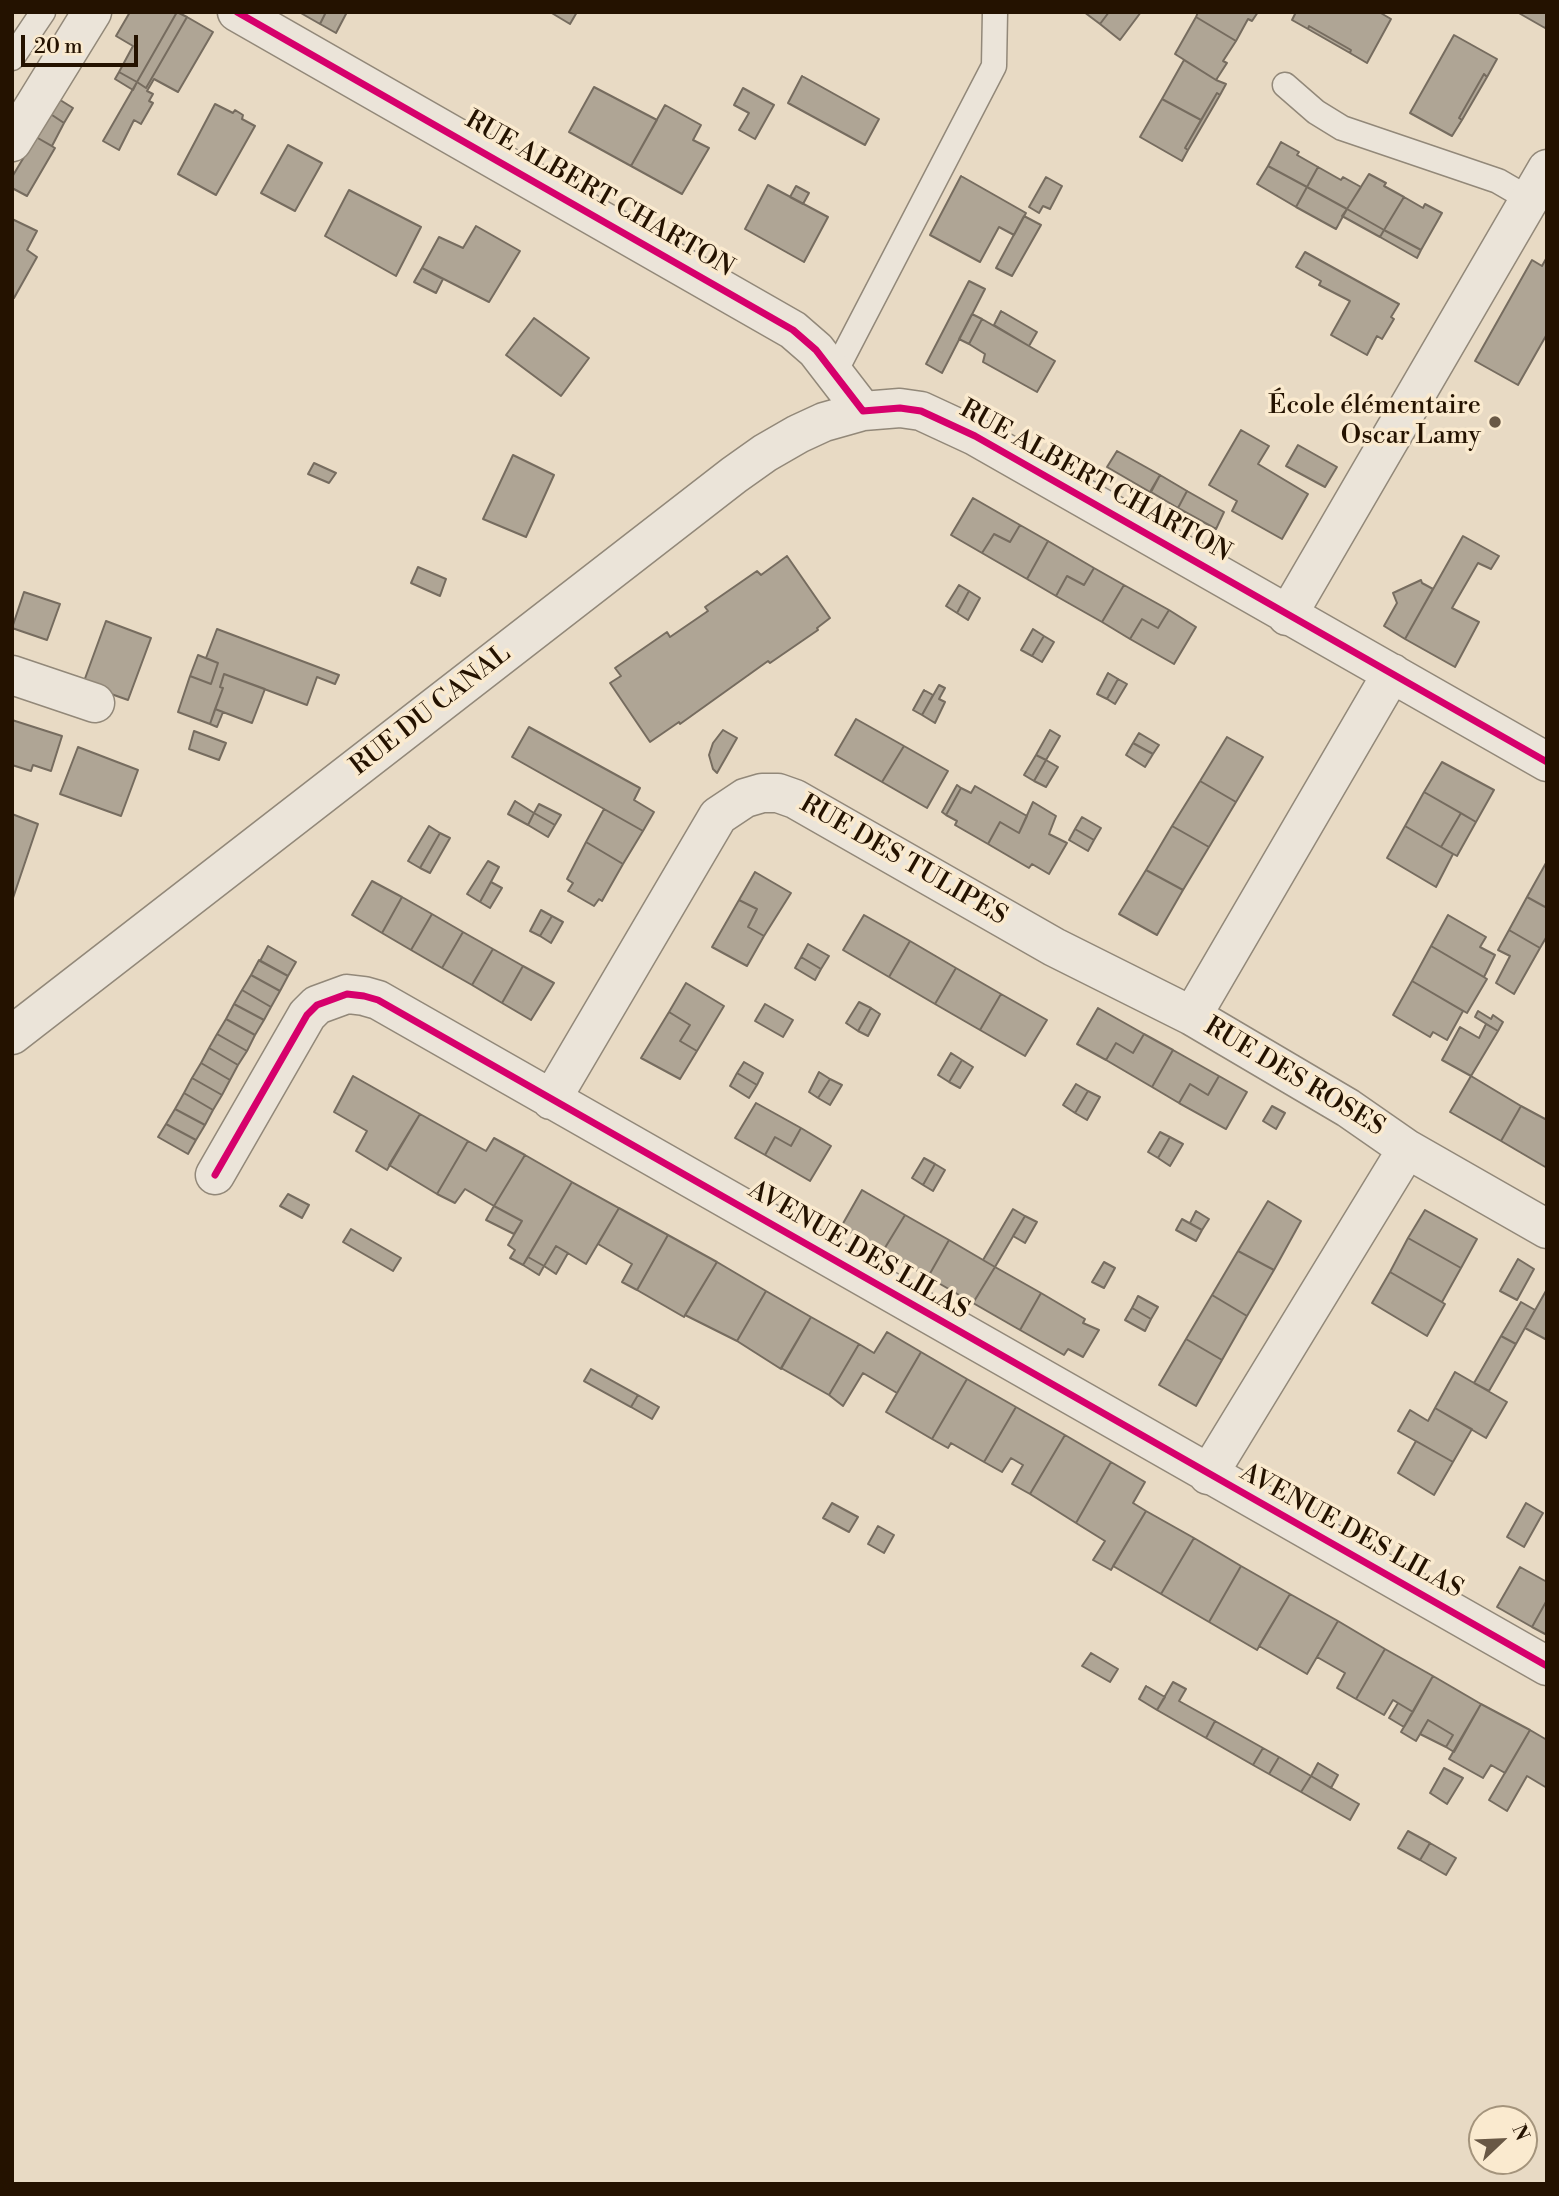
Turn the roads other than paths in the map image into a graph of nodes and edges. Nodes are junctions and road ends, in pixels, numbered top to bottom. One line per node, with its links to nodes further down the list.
1 (43, 12): 5 (lane)
2 (92, 12): 7 (street)
3 (237, 12): 9 (street, RUE ALBERT CHARTON)
4 (995, 12): 9 (lane)
5 (12, 58)
6 (1285, 85): 8 (lane)
7 (12, 142)
8 (1538, 184): 11 (street)
9 (835, 372): 10 (street, RUE ALBERT CHARTON)
10 (863, 411): 11 (street, RUE ALBERT CHARTON); 17 (street, RUE DU CANAL)
11 (1287, 616): 12 (street, RUE ALBERT CHARTON)
12 (1392, 673): 15 (street, RUE ALBERT CHARTON); 16 (street, RUE DES ROSES)
13 (12, 675): 14 (street)
14 (95, 703)
15 (1547, 762)
16 (1192, 1016): 18 (street, RUE DES TULIPES); 19 (street, RUE DES ROSES)
17 (12, 1035)
18 (551, 1100): 20 (street, AVENUE DES LILAS); 22 (street, AVENUE DES LILAS)
19 (1407, 1149): 21 (street); 22 (street, RUE DES ROSES)
20 (215, 1175)
21 (1547, 1229)
22 (1208, 1475): 23 (street, AVENUE DES LILAS)
23 (1547, 1667)

